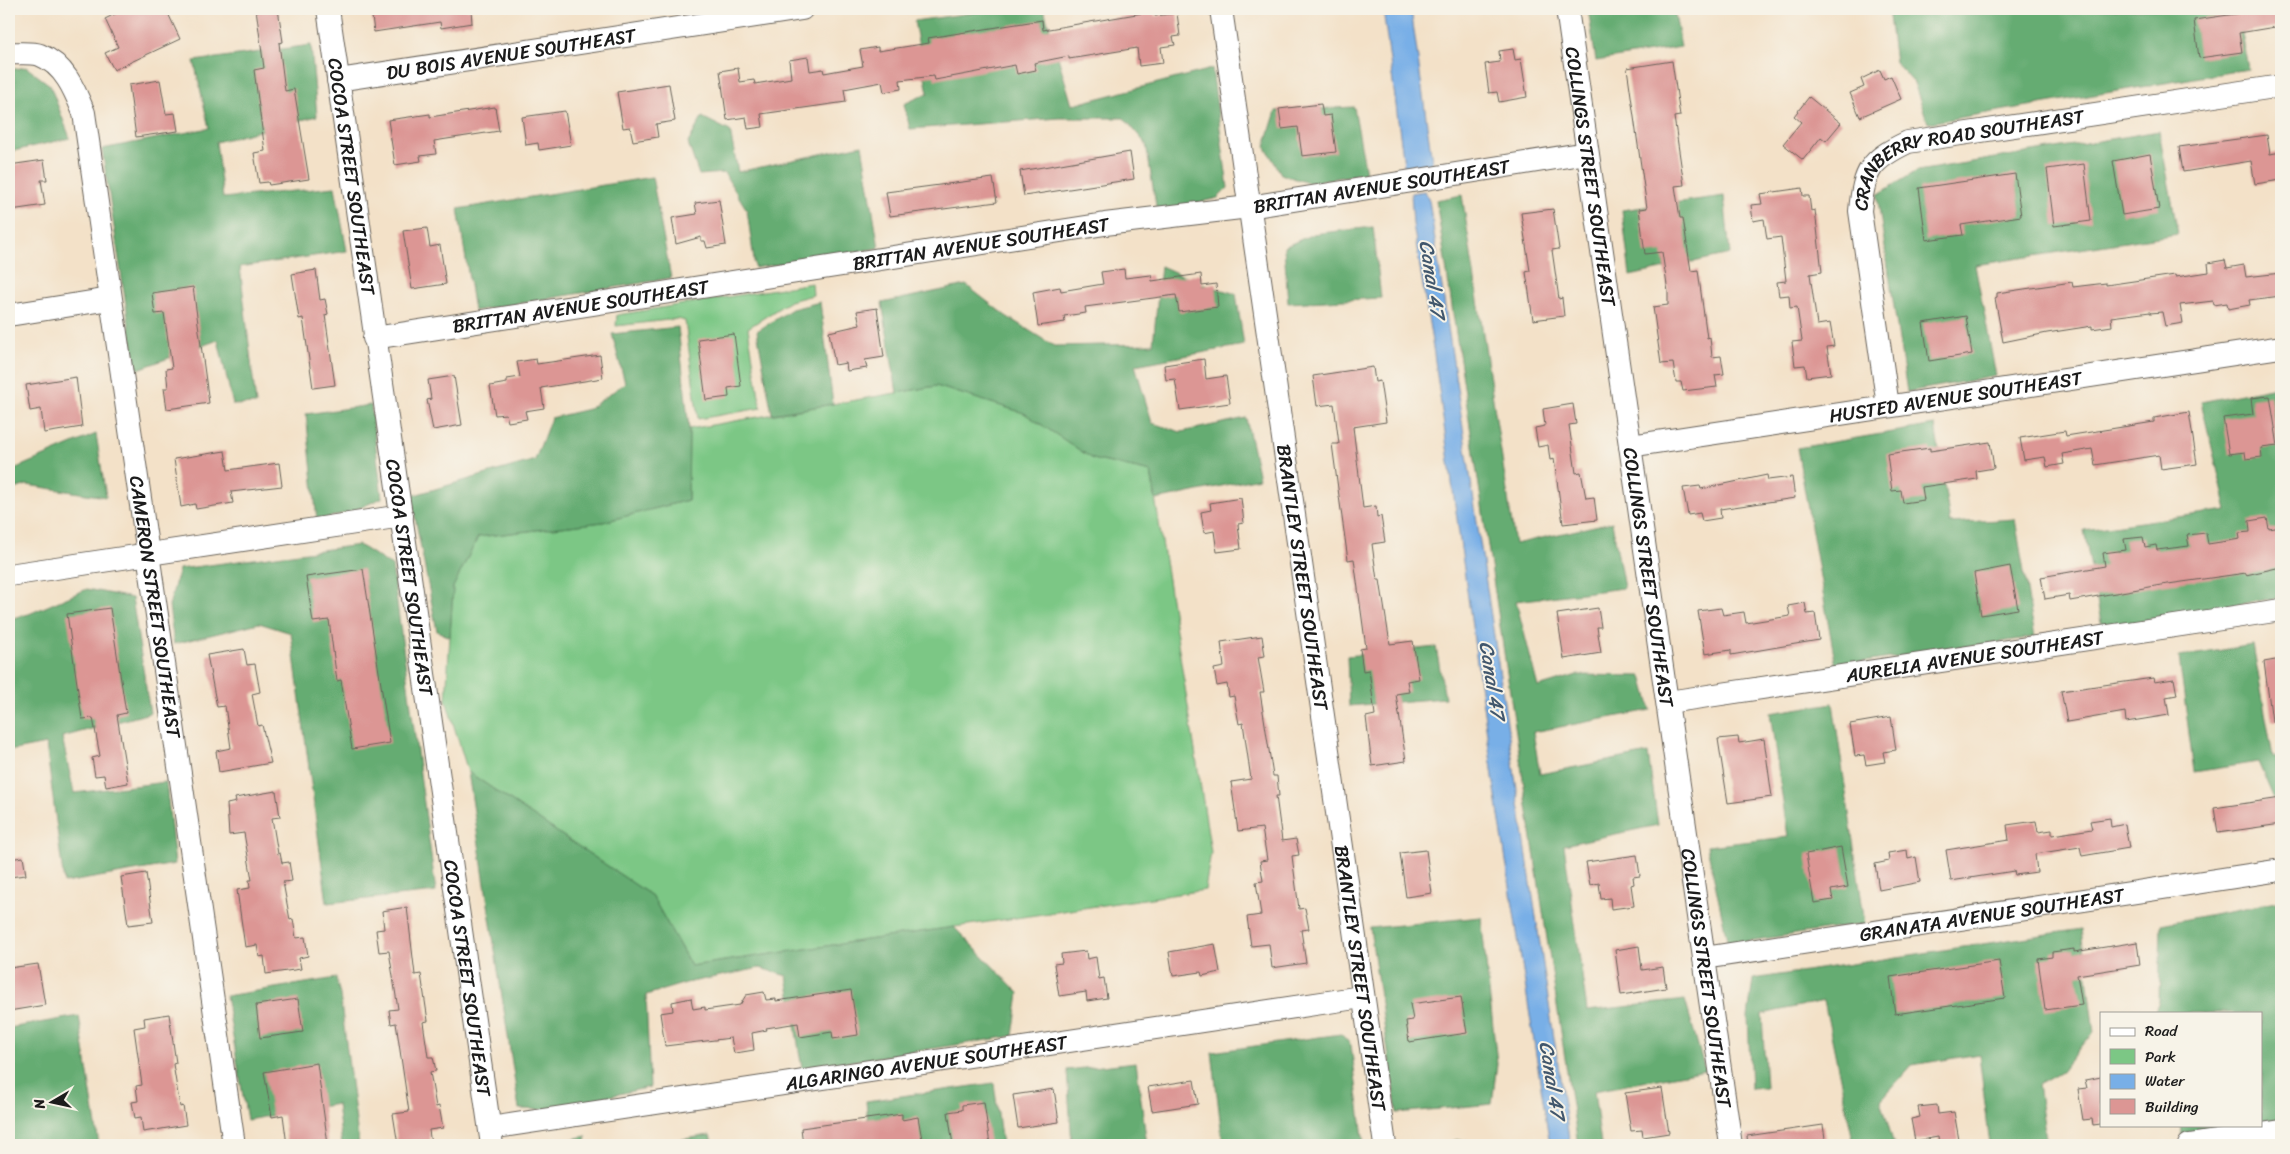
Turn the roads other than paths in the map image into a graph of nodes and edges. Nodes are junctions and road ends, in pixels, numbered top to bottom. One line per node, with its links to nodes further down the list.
1 (328, 9): 6 (street, COCOA STREET SOUTHEAST)
2 (802, 9): 6 (street, DU BOIS AVENUE SOUTHEAST)
3 (1221, 9): 9 (street, BRANTLEY STREET SOUTHEAST)
4 (1567, 9): 8 (street, COLLINGS STREET SOUTHEAST)
5 (9, 53): 10 (street, CAMERON STREET SOUTHEAST)
6 (338, 80): 12 (street, COCOA STREET SOUTHEAST)
7 (2281, 86): 14 (street, CRANBERRY ROAD SOUTHEAST)
8 (1588, 153): 9 (street, BRITTAN AVENUE SOUTHEAST); 15 (street, COLLINGS STREET SOUTHEAST)
9 (1249, 207): 12 (street, BRITTAN AVENUE SOUTHEAST); 23 (street, BRANTLEY STREET SOUTHEAST)
10 (110, 299): 11 (street); 17 (street, CAMERON STREET SOUTHEAST)
11 (9, 315)
12 (374, 338): 16 (street, COCOA STREET SOUTHEAST)
13 (2281, 347): 14 (street, HUSTED AVENUE SOUTHEAST)
14 (1888, 406): 15 (street, HUSTED AVENUE SOUTHEAST)
15 (1630, 446): 20 (street, COLLINGS STREET SOUTHEAST)
16 (402, 516): 17 (street); 25 (street, COCOA STREET SOUTHEAST)
17 (146, 553): 18 (street); 26 (street, CAMERON STREET SOUTHEAST)
18 (9, 575)
19 (2281, 610): 20 (street, AURELIA AVENUE SOUTHEAST)
20 (1668, 702): 22 (street, COLLINGS STREET SOUTHEAST)
21 (2281, 870): 22 (street, GRANATA AVENUE SOUTHEAST)
22 (1704, 958): 28 (street, COLLINGS STREET SOUTHEAST)
23 (1362, 997): 25 (street, ALGARINGO AVENUE SOUTHEAST); 27 (street, BRANTLEY STREET SOUTHEAST)
24 (2281, 1131): 29 (street)
25 (491, 1137)
26 (234, 1145)
27 (1385, 1145)
28 (1731, 1145)
29 (2189, 1145)

